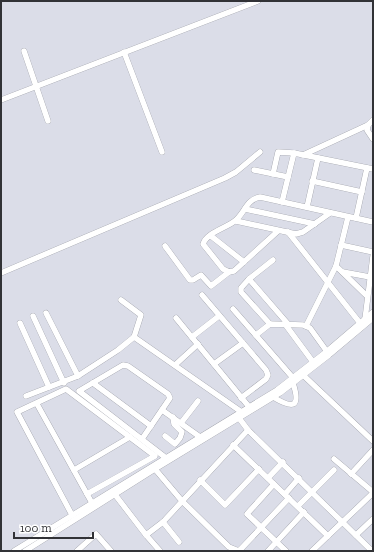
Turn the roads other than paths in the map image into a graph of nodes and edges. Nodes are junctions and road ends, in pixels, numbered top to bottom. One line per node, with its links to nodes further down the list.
1 (258, 1): 3 (street)
2 (24, 51): 4 (street)
3 (124, 52): 4 (street); 10 (street)
4 (36, 86): 5 (street); 7 (street)
5 (1, 100)
6 (373, 120): 8 (street)
7 (48, 121)
8 (368, 125): 9 (street); 13 (street)
9 (373, 139)
10 (162, 152)
11 (260, 152): 42 (street)
12 (294, 153): 13 (street); 17 (street); 18 (street)
13 (302, 155): 14 (street)
14 (318, 158): 15 (street); 19 (street)
15 (370, 168): 20 (street)
16 (254, 170): 17 (street)
17 (273, 174): 18 (street)
18 (288, 177): 21 (street)
19 (312, 181): 20 (street); 22 (street)
20 (362, 192): 26 (street)
21 (282, 202): 22 (street); 23 (street)
22 (307, 207): 24 (street)
23 (244, 209): 27 (street); 29 (street)
24 (330, 213): 25 (street); 29 (street)
25 (348, 216): 26 (street); 33 (street)
26 (356, 218): 28 (street)
27 (236, 221): 30 (street); 32 (street)
28 (373, 222)
29 (315, 224): 31 (street)
30 (278, 230): 31 (street); 38 (street)
31 (288, 232): 45 (street)
32 (211, 236): 38 (street); 41 (street)
33 (341, 245): 35 (street); 39 (street)
34 (165, 246): 41 (street)
35 (373, 252)
36 (373, 256): 43 (street)
37 (273, 260): 44 (street)
38 (244, 262): 41 (street)
39 (336, 266): 40 (street); 45 (street)
40 (342, 271): 43 (street); 47 (street)
41 (229, 272)
42 (1, 273)
43 (370, 277): 47 (street)
44 (249, 279): 58 (street); 59 (street)
45 (328, 282): 56 (street); 60 (street)
46 (202, 295): 53 (street)
47 (367, 296): 56 (street)
48 (121, 300): 62 (street)
49 (233, 309): 61 (street)
50 (46, 312): 71 (street)
51 (373, 312): 56 (street)
52 (33, 316): 73 (street)
53 (219, 316): 63 (street); 64 (street)
54 (176, 318): 63 (street)
55 (373, 318): 66 (street)
56 (362, 321): 66 (street)
57 (20, 323): 75 (street)
58 (270, 324): 59 (street); 61 (street)
59 (286, 324): 60 (street); 67 (street)
60 (306, 326): 66 (street)
61 (256, 335): 72 (street)
62 (134, 337): 69 (street); 71 (street)
63 (192, 337): 65 (street)
64 (242, 343): 68 (street); 78 (street)
65 (198, 344): 68 (street); 69 (street)
66 (328, 353): 67 (street); 70 (street)
67 (313, 362): 72 (street)
68 (214, 364): 78 (street)
69 (175, 365): 83 (street)
70 (304, 375): 72 (street); 94 (street)
71 (78, 376): 73 (street)
72 (294, 381): 77 (street); 77 (street); 81 (street)
73 (64, 383): 75 (street)
74 (93, 383): 82 (street); 87 (street); 93 (street)
75 (49, 387): 76 (street)
76 (26, 396)
77 (273, 397): 81 (street)
78 (241, 398): 81 (street)
79 (198, 401): 86 (street)
80 (37, 404): 90 (street); 103 (street); 119 (street)
81 (250, 409): 83 (street)
82 (162, 410): 84 (street); 87 (street)
83 (243, 413): 85 (street); 91 (street)
84 (173, 417): 86 (street); 92 (street)
85 (239, 418): 88 (street); 101 (street)
86 (181, 423): 91 (street)
87 (151, 426): 93 (street)
88 (248, 430): 96 (street); 100 (street)
89 (165, 436): 92 (street)
90 (130, 437): 103 (street); 113 (street)
91 (200, 437): 95 (street)
92 (180, 438): 95 (street)
93 (142, 439): 98 (street)
94 (373, 440)
95 (188, 444): 98 (street)
96 (233, 445): 102 (street); 108 (street)
97 (373, 450): 105 (street)
98 (166, 458): 112 (street)
99 (334, 459): 105 (street)
100 (283, 462): 106 (street); 107 (street)
101 (155, 469): 112 (street); 115 (street)
102 (259, 469): 106 (street); 108 (street)
103 (74, 470): 113 (street)
104 (334, 470): 110 (street)
105 (351, 474): 111 (street)
106 (268, 478): 109 (street)
107 (299, 478): 110 (street); 114 (street)
108 (200, 480): 115 (street)
109 (274, 484): 114 (street); 123 (street)
110 (311, 491): 117 (street); 121 (street)
111 (372, 491): 121 (street)
112 (113, 492): 116 (street); 124 (street); 131 (street)
113 (87, 494): 116 (street)
114 (287, 496): 117 (street); 123 (street)
115 (182, 501): 122 (street); 123 (street)
116 (92, 503): 119 (street)
117 (298, 506): 118 (street)
118 (304, 512): 126 (street); 128 (street)
119 (72, 515): 130 (street)
120 (373, 519): 125 (street)
121 (343, 521): 125 (street); 126 (street)
122 (163, 522): 124 (street); 127 (street)
123 (261, 528): 128 (street)
124 (146, 535): 134 (street)
125 (356, 535): 129 (street)
126 (328, 536): 137 (street)
127 (179, 542)
128 (277, 542): 135 (street); 136 (street)
129 (372, 548)
130 (14, 551)
131 (26, 551)
132 (77, 551): 133 (street)
133 (111, 551)
134 (160, 551)
135 (268, 551)
136 (286, 551)
137 (312, 551)

